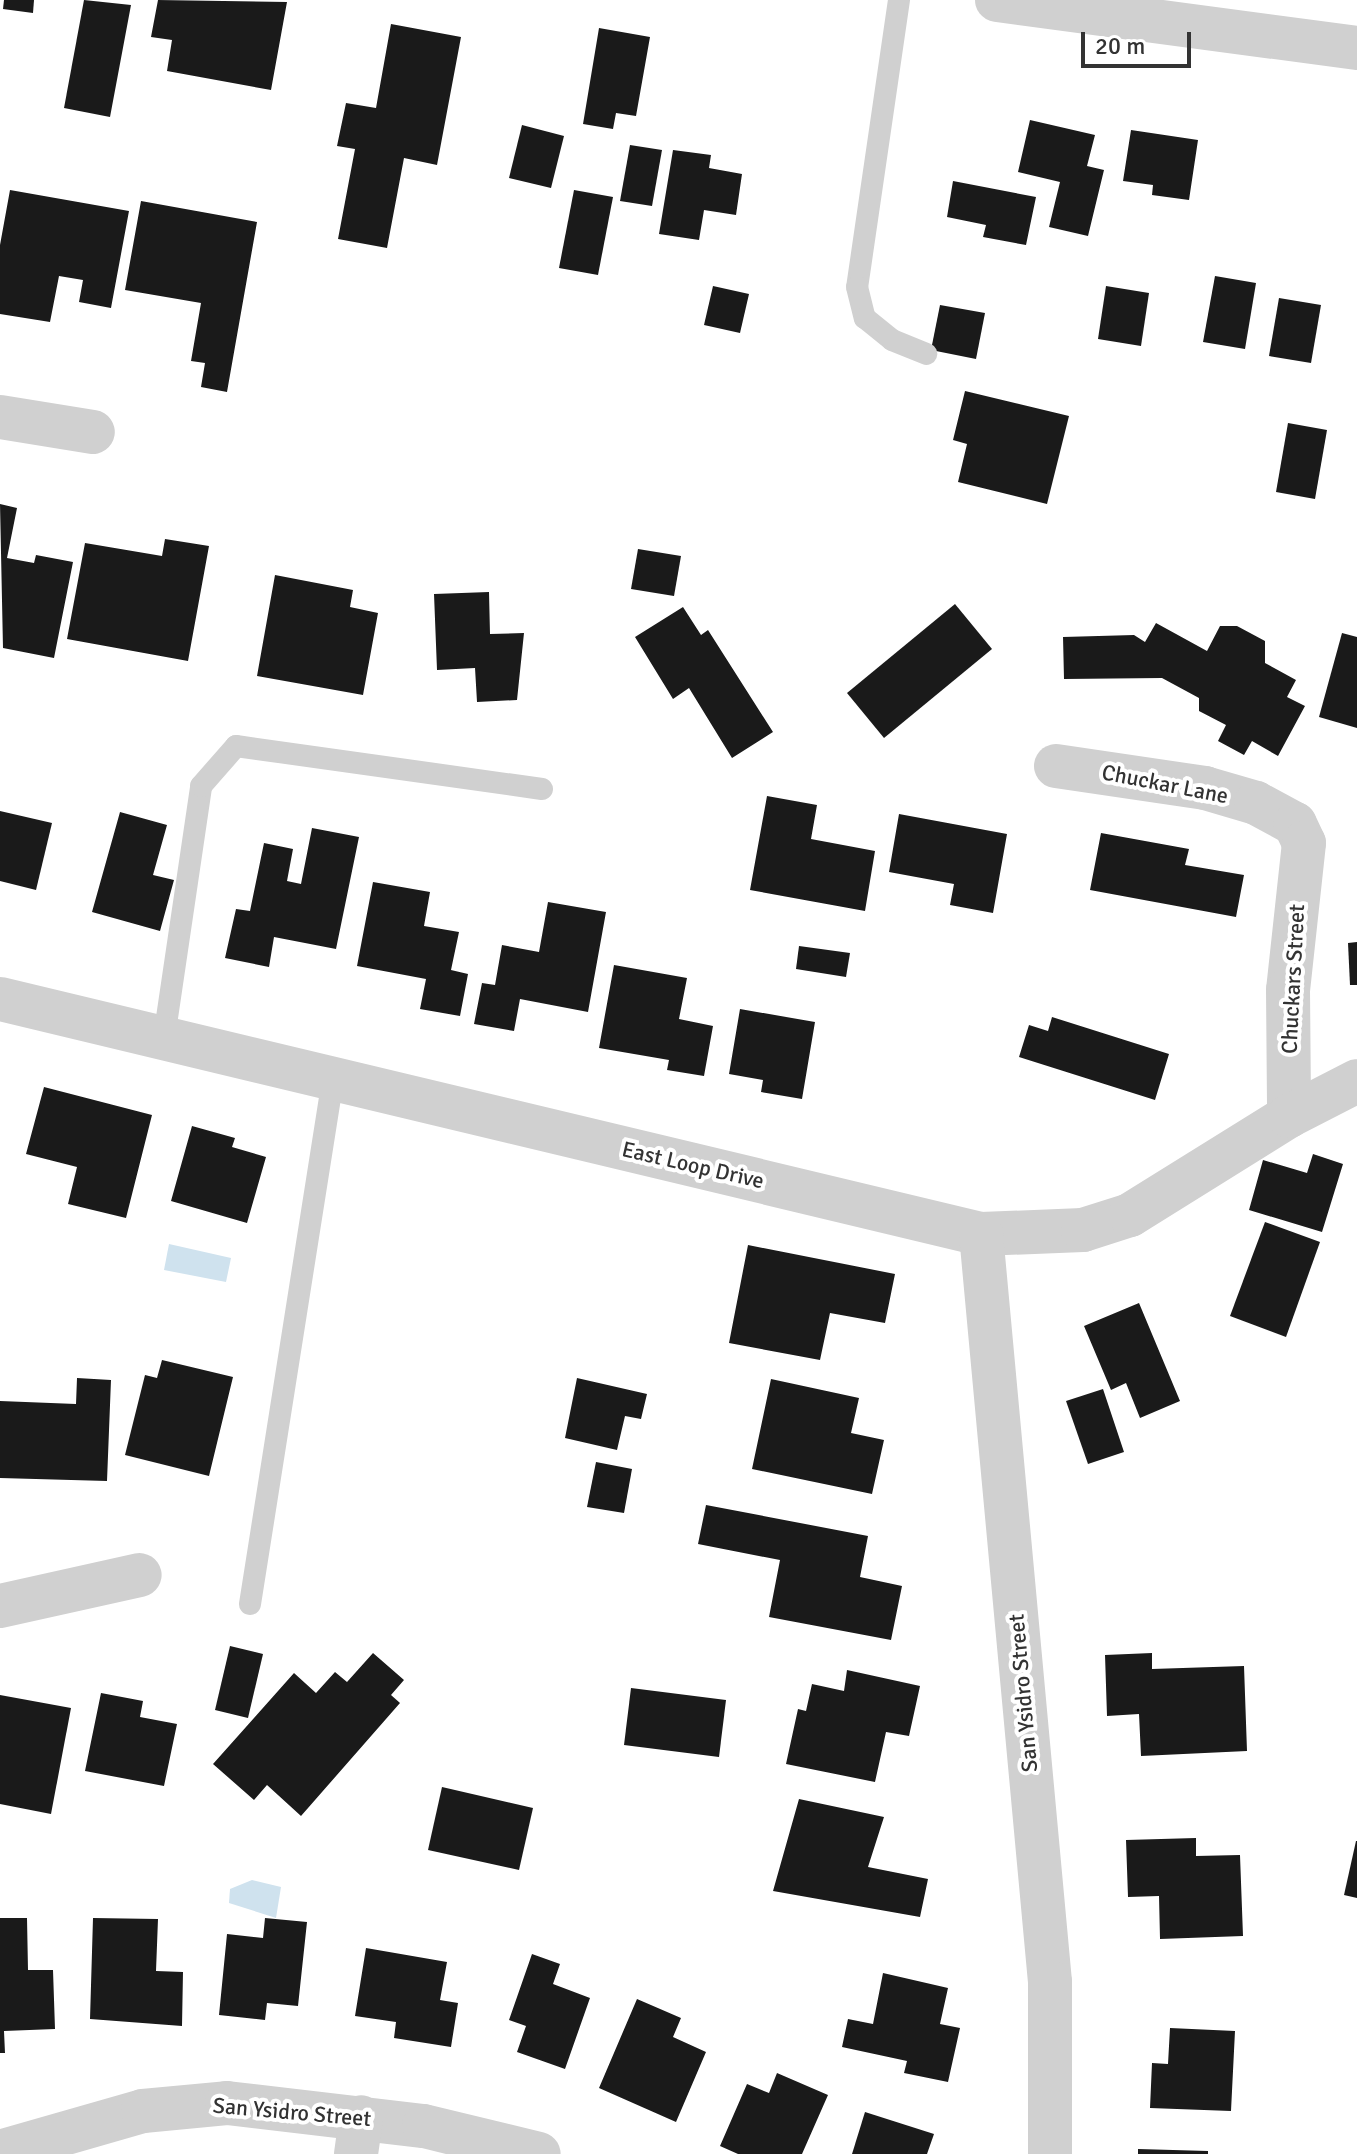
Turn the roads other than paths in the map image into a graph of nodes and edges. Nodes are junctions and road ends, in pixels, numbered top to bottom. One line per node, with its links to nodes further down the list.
1 (899, 0): 4 (lane)
2 (997, 0): 3 (street)
3 (1357, 48)
4 (926, 354)
5 (0, 417): 6 (street)
6 (93, 432)
7 (1056, 766): 9 (street, Chuckar Lane)
8 (542, 789): 11 (lane)
9 (1304, 843): 14 (street, Chuckars Street)
10 (0, 999): 11 (street, East Loop Drive)
11 (164, 1038): 12 (street, East Loop Drive)
12 (333, 1079): 15 (street, East Loop Drive); 17 (lane)
13 (1357, 1081): 14 (street, East Loop Drive)
14 (1289, 1116): 15 (street, East Loop Drive)
15 (981, 1234): 22 (street, San Ysidro Street)
16 (140, 1575): 18 (street)
17 (250, 1604)
18 (0, 1606)
19 (359, 2136): 20 (street, San Ysidro Street); 21 (street, San Ysidro Street)
20 (0, 2152)
21 (539, 2154)
22 (1050, 2154)

